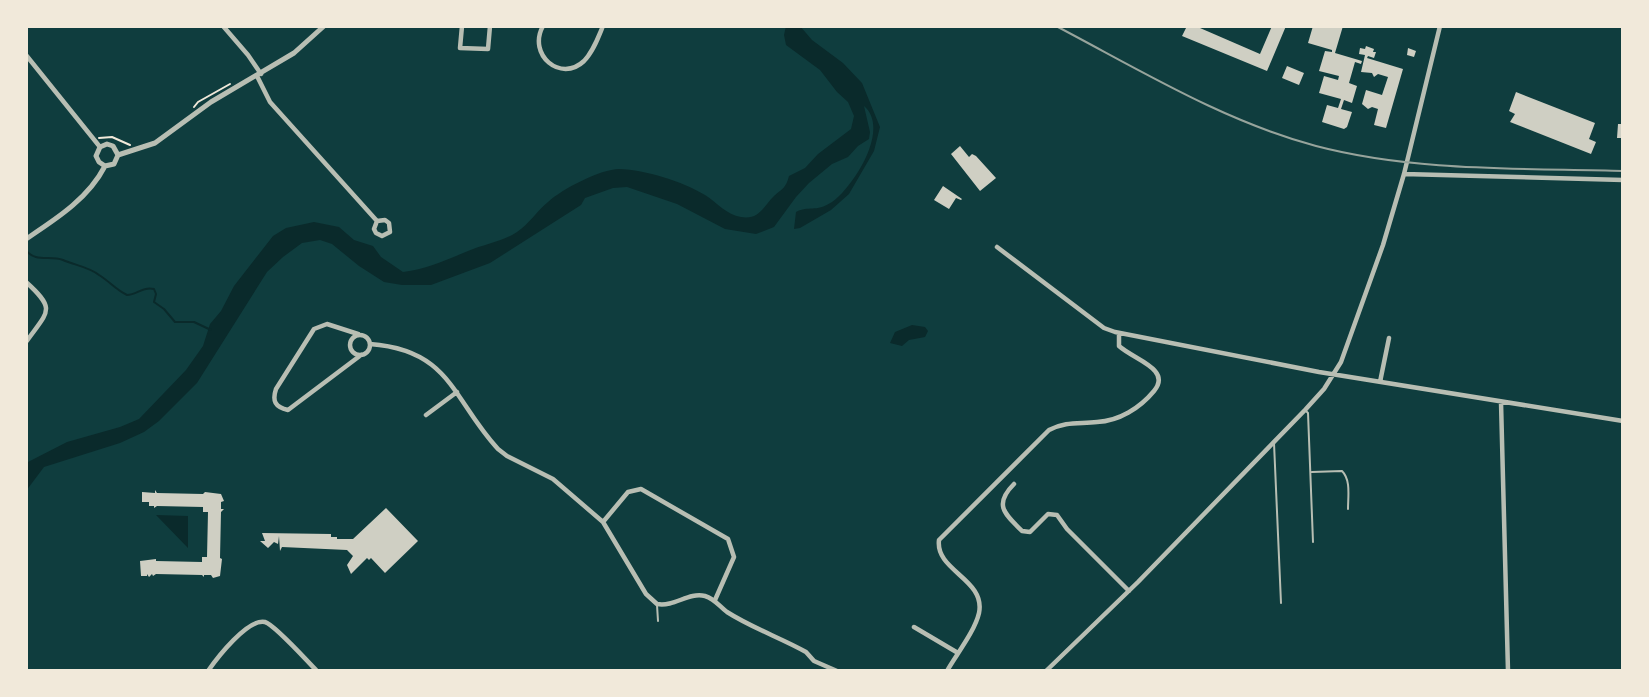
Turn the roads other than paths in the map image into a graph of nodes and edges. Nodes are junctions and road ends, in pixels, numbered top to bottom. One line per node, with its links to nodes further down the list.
1 (223, 26): 9 (street)
2 (324, 26): 9 (street)
3 (461, 26): 4 (street)
4 (491, 26)
5 (542, 26): 6 (street)
6 (603, 26)
7 (1440, 26): 13 (street)
8 (26, 55): 10 (street)
9 (259, 75): 11 (street); 15 (street)
10 (100, 147): 11 (street); 12 (street)
11 (118, 155): 12 (street)
12 (104, 166): 16 (street)
13 (1404, 174): 14 (street); 25 (street)
14 (1623, 180)
15 (377, 221)
16 (26, 239)
17 (997, 247): 19 (street)
18 (26, 282): 22 (street)
19 (1119, 333): 25 (street); 44 (street)
20 (358, 334): 23 (street); 24 (street); 24 (street)
21 (1389, 338): 26 (street)
22 (26, 342)
23 (370, 344): 24 (street); 27 (street)
24 (361, 355)
25 (1334, 374): 26 (street); 29 (street)
26 (1380, 382): 28 (street)
27 (457, 392): 30 (street); 36 (street)
28 (1501, 402): 31 (street); 50 (street)
29 (1305, 410): 32 (street); 33 (lane)
30 (426, 415)
31 (1623, 421)
32 (1273, 442): 38 (street); 40 (lane)
33 (1311, 472): 35 (lane); 37 (lane)
34 (1014, 484): 38 (street)
35 (1348, 509)
36 (603, 522): 39 (street); 41 (street)
37 (1313, 542)
38 (1129, 590): 49 (street)
39 (715, 600): 41 (street); 47 (street)
40 (1281, 603)
41 (657, 604): 42 (lane)
42 (657, 621)
43 (914, 627): 44 (street)
44 (958, 653): 48 (street)
45 (208, 671): 46 (street)
46 (317, 671)
47 (836, 671)
48 (947, 671)
49 (1046, 671)
50 (1508, 671)

